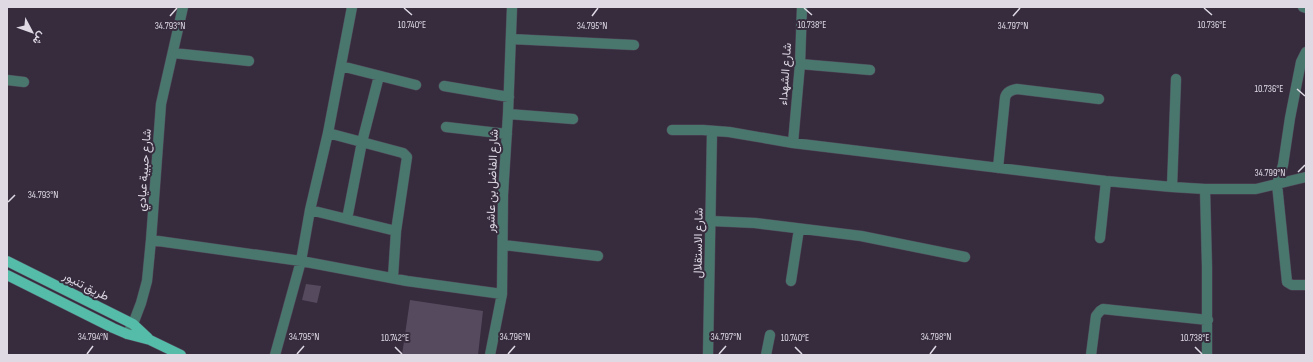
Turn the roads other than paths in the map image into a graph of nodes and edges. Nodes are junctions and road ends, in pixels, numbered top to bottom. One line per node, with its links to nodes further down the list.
1 (183, 7): 10 (street, شارع حبيبة عيادي)
2 (352, 7): 13 (street)
3 (512, 7): 7 (street, شارع الفاضل بن عاشور)
4 (802, 7): 12 (street, شارع الشهداء)
5 (1303, 7): 6 (street)
6 (1306, 8)
7 (511, 39): 8 (street); 21 (street, شارع الفاضل بن عاشور)
8 (634, 45)
9 (1306, 52): 35 (street)
10 (173, 53): 11 (street); 44 (street, شارع حبيبة عيادي)
11 (249, 61)
12 (800, 64): 14 (street); 31 (street, شارع الشهداء)
13 (341, 66): 15 (street); 28 (street)
14 (870, 70)
15 (379, 76): 19 (street); 30 (street)
16 (1176, 79): 36 (street)
17 (7, 80): 18 (street)
18 (24, 82)
19 (416, 85)
20 (444, 86): 21 (street)
21 (509, 96): 23 (street, شارع الفاضل بن عاشور)
22 (1099, 99): 32 (street)
23 (508, 114): 24 (street); 29 (street, شارع الفاضل بن عاشور)
24 (573, 118)
25 (446, 127): 29 (street)
26 (672, 130): 27 (street)
27 (712, 131): 31 (street); 40 (street, شارع الاستقلال)
28 (328, 134): 30 (street); 38 (street)
29 (507, 134): 45 (street, شارع الفاضل بن عاشور)
30 (362, 142): 39 (street); 42 (street)
31 (793, 143): 32 (street)
32 (998, 168): 34 (street)
33 (1306, 177): 35 (street)
34 (1106, 181): 36 (street); 43 (street)
35 (1277, 184): 37 (street); 54 (street)
36 (1172, 187): 37 (street)
37 (1205, 189): 59 (street)
38 (310, 210): 39 (street); 49 (street)
39 (346, 219): 42 (street)
40 (711, 221): 41 (street); 67 (street, شارع الاستقلال)
41 (799, 229): 47 (street); 53 (street)
42 (396, 231): 51 (street)
43 (1100, 238)
44 (151, 240): 49 (street); 60 (street, شارع حبيبة عيادي)
45 (503, 245): 46 (street); 57 (street, شارع الفاضل بن عاشور)
46 (598, 256)
47 (965, 257)
48 (7, 261): 52 (main road, طريق تنيور)
49 (301, 261): 51 (street); 65 (street)
50 (7, 275): 55 (main road, طريق تنيور)
51 (393, 277): 57 (street)
52 (40, 278): 55 (main road); 56 (main road, طريق تنيور)
53 (791, 281)
54 (1306, 286)
55 (35, 289): 58 (main road, طريق تنيور)
56 (73, 294): 58 (main road); 60 (main road, طريق تنيور)
57 (502, 294): 66 (street, شارع الفاضل بن عاشور)
58 (67, 305): 61 (main road, طريق تنيور)
59 (1208, 320): 69 (street); 70 (street)
60 (133, 324): 61 (street, شارع حبيبة عيادي); 63 (main road, طريق تنيور)
61 (127, 334): 63 (main road, طريق تنيور)
62 (770, 335): 68 (street)
63 (150, 340): 64 (main road, طريق تنيور)
64 (181, 355)
65 (275, 355)
66 (490, 355)
67 (708, 355)
68 (766, 355)
69 (1091, 355)
70 (1207, 355)

